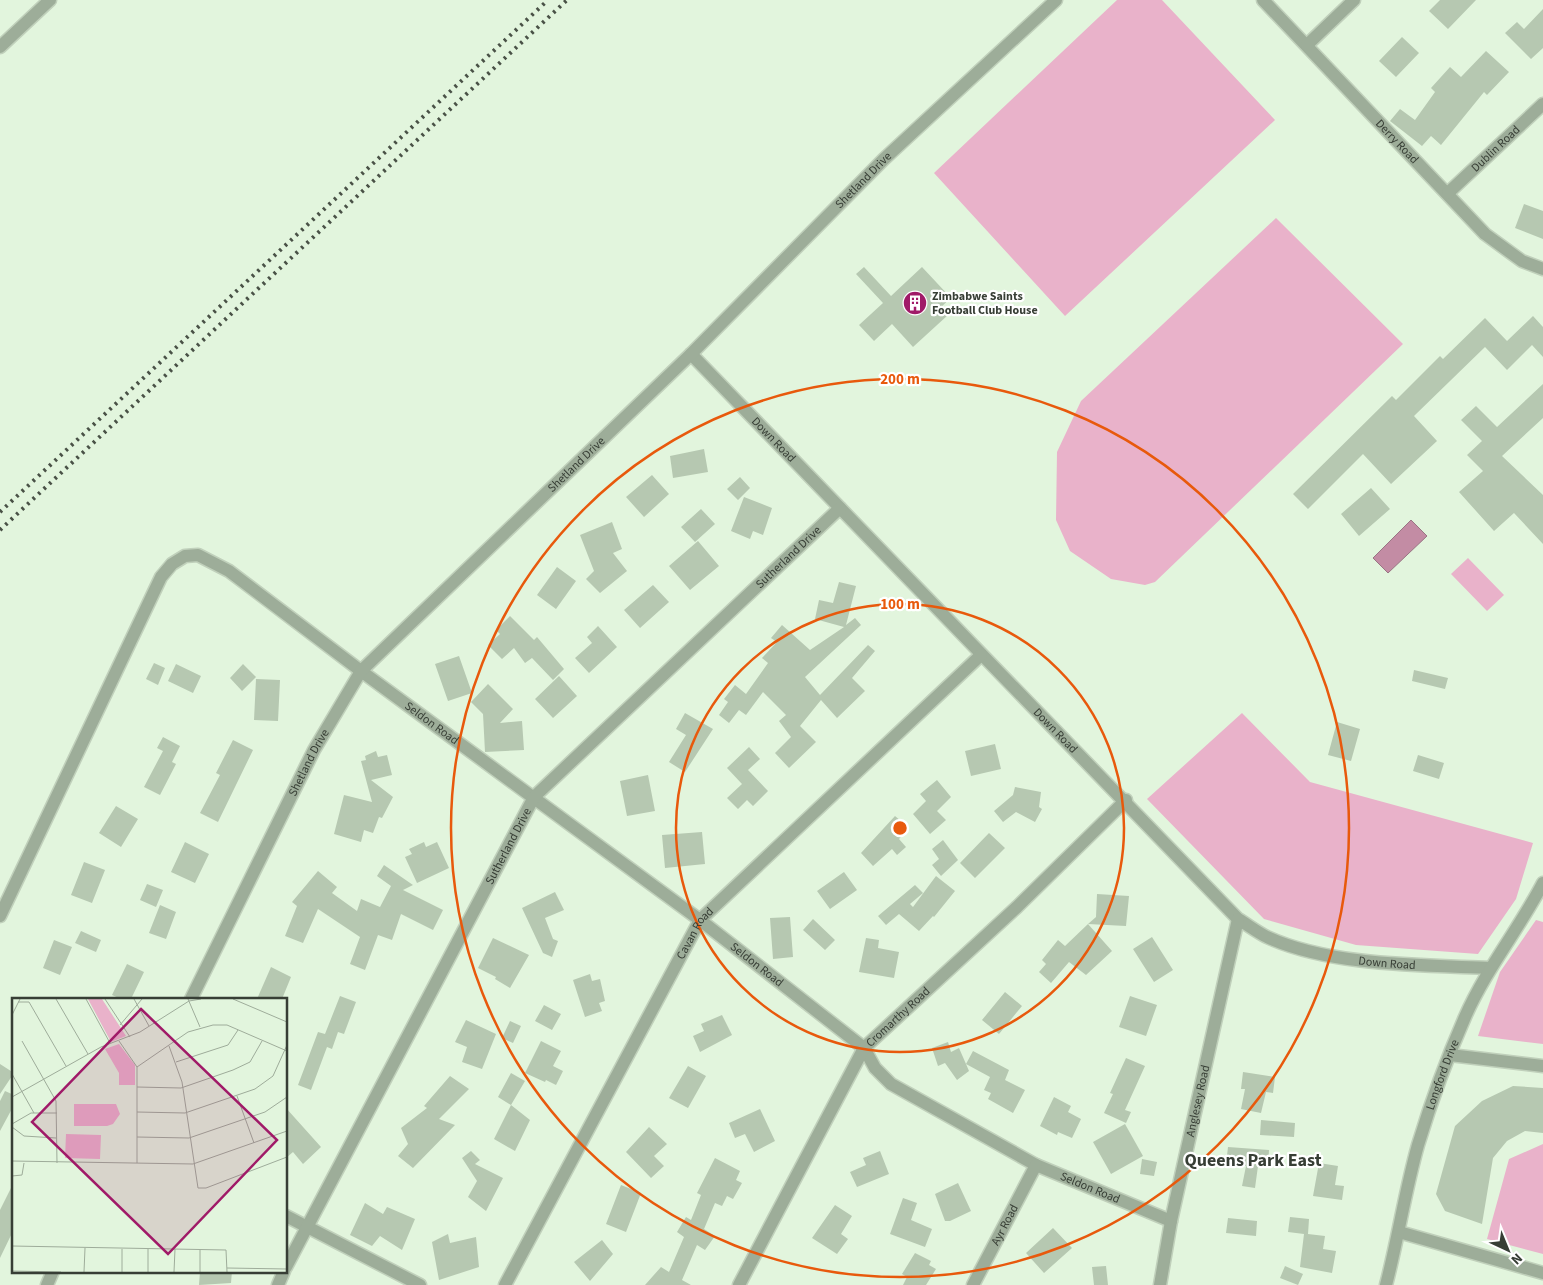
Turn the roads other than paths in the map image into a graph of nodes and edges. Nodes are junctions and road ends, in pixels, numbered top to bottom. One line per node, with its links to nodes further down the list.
1 (50, 0): 6 (street)
2 (1056, 0): 10 (street, Shetland Drive)
3 (1263, 0): 5 (street, Derry Road)
4 (1354, 0): 5 (street)
5 (1307, 45): 8 (street, Derry Road)
6 (0, 47)
7 (1543, 104): 8 (street, Dublin Road)
8 (1448, 193): 9 (street, Derry Road)
9 (1543, 269)
10 (691, 354): 11 (street, Down Road); 13 (street, Shetland Drive)
11 (840, 508): 12 (street, Down Road); 14 (street, Sutherland Drive)
12 (981, 655): 15 (street, Down Road); 21 (street, Cavan Road)
13 (361, 671): 14 (street, Seldon Road); 19 (street, Seldon Road); 23 (street, Shetland Drive)
14 (534, 798): 21 (street, Seldon Road); 30 (street, Sutherland Drive)
15 (1126, 800): 20 (street, Down Road); 24 (street, Cromarthy Road)
16 (1543, 883): 17 (street, Longford Drive)
17 (1530, 908): 18 (street); 22 (street, Longford Drive)
18 (1543, 912)
19 (0, 916)
20 (1238, 919): 22 (street, Down Road); 29 (street, Anglesey Road)
21 (700, 920): 24 (street, Seldon Road); 39 (street, Cavan Road)
22 (1490, 968): 25 (street, Longford Drive)
23 (191, 998)
24 (864, 1048): 27 (street, Seldon Road); 40 (street, Cromarthy Road)
25 (1450, 1055): 26 (street); 31 (street, Longford Drive)
26 (1543, 1066)
27 (1036, 1165): 29 (street, Seldon Road); 41 (street, Ayr Road)
28 (288, 1217): 30 (street)
29 (1171, 1221): 42 (street, Anglesey Road)
30 (307, 1226): 32 (street, Sutherland Drive); 38 (street)
31 (1399, 1232): 35 (street); 43 (street, Longford Drive)
32 (288, 1264)
33 (54, 1272): 36 (street)
34 (284, 1272): 37 (street)
35 (1543, 1273)
36 (47, 1285)
37 (278, 1285)
38 (420, 1285)
39 (505, 1285)
40 (740, 1285)
41 (973, 1285)
42 (1160, 1285)
43 (1386, 1285)

